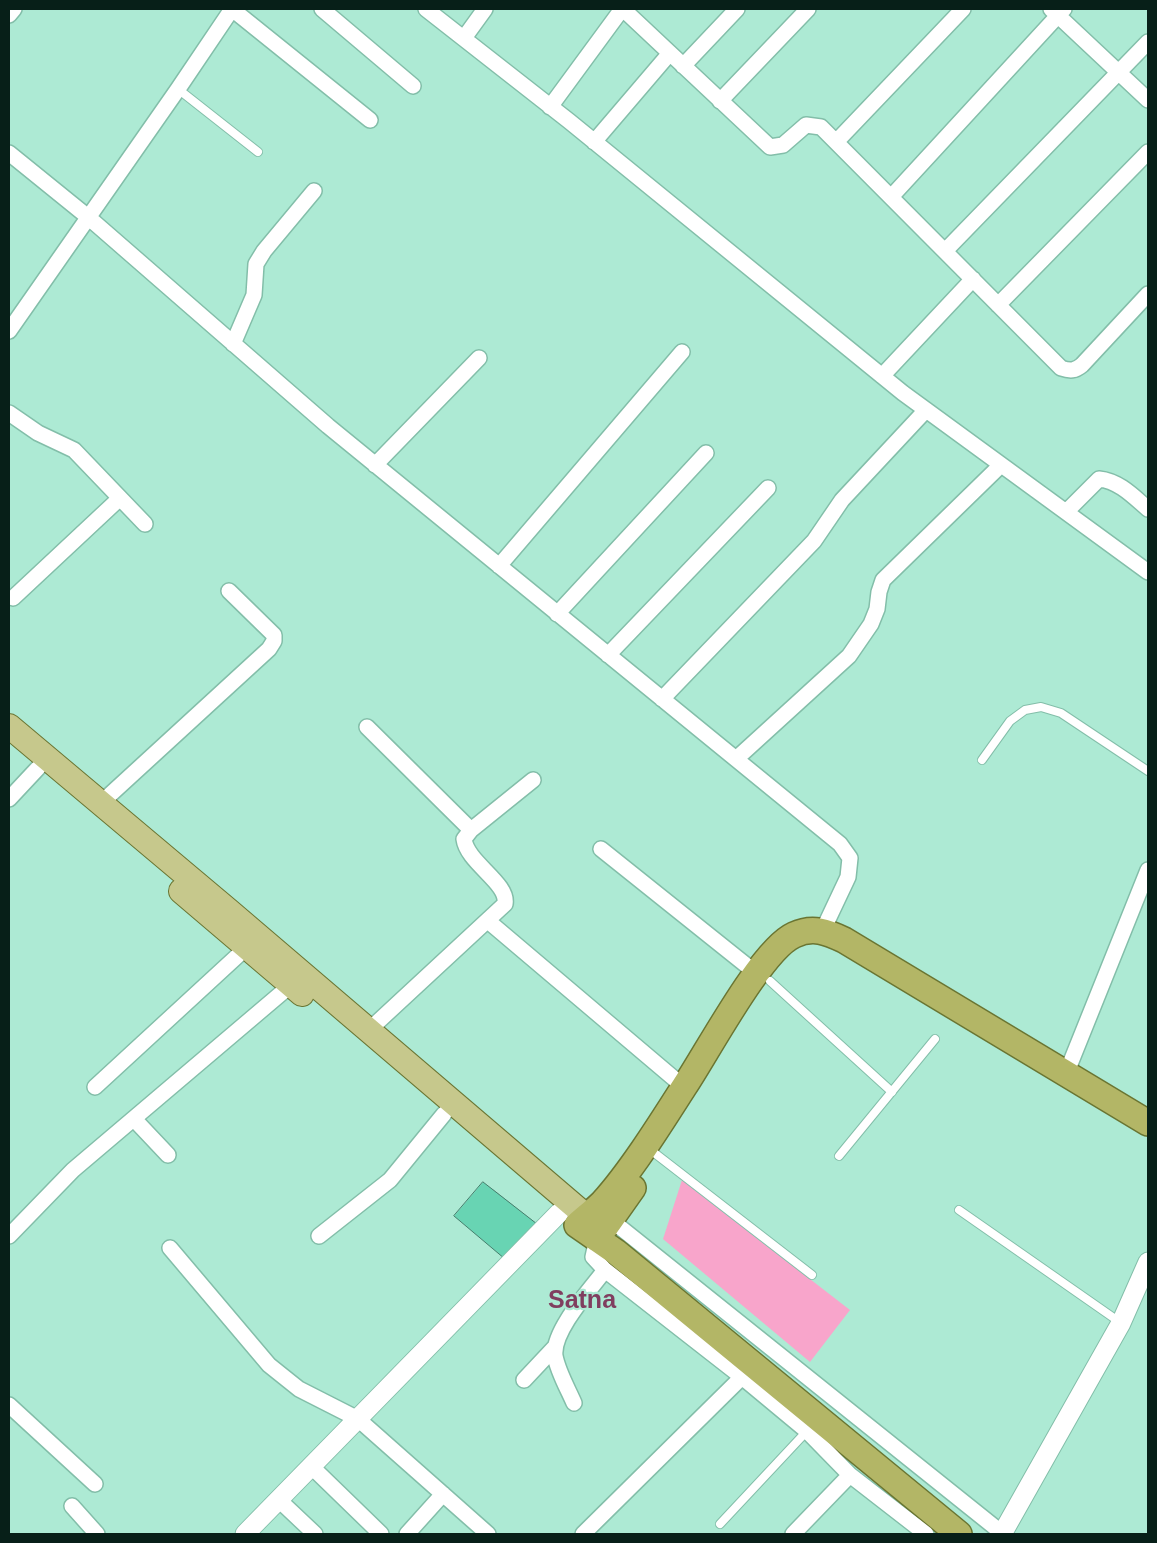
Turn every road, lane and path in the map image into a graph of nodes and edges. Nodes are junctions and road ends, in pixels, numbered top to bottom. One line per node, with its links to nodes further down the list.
1 (14, 9): 11 (street)
2 (232, 9): 18 (street); 22 (street)
3 (322, 9): 17 (street)
4 (426, 9): 12 (street)
5 (485, 9): 12 (street)
6 (622, 9): 14 (street); 21 (street)
7 (737, 9): 15 (street)
8 (808, 9): 20 (street)
9 (963, 9): 24 (street)
10 (1058, 11): 16 (street); 29 (street)
11 (9, 16)
12 (464, 38): 21 (street)
13 (1148, 42): 16 (street)
14 (670, 53): 15 (street); 23 (street)
15 (683, 66): 20 (street)
16 (1119, 73): 19 (street); 31 (street)
17 (413, 86)
18 (178, 89): 25 (lane); 30 (street)
19 (1148, 100)
20 (720, 101): 24 (street)
21 (550, 106): 23 (street)
22 (370, 120)
23 (594, 142): 39 (street)
24 (836, 142): 29 (street)
25 (258, 152)
26 (1148, 152): 34 (street)
27 (9, 153): 30 (street)
28 (314, 191): 36 (street)
29 (891, 197): 31 (street)
30 (88, 217): 35 (street); 36 (street)
31 (945, 251): 32 (street)
32 (972, 279): 34 (street); 39 (street)
33 (1148, 294): 34 (street)
34 (998, 305)
35 (9, 331)
36 (233, 344): 43 (street)
37 (682, 352): 50 (street)
38 (479, 358): 43 (street)
39 (882, 376): 40 (street)
40 (926, 410): 44 (street); 56 (street)
41 (9, 413): 46 (street)
42 (706, 453): 54 (street)
43 (375, 465): 50 (street)
44 (1001, 465): 48 (street); 60 (street)
45 (768, 488): 55 (street)
46 (120, 498): 49 (street); 53 (street)
47 (1148, 508): 48 (street)
48 (1066, 512): 51 (street)
49 (144, 524)
50 (499, 566): 54 (street)
51 (1148, 572)
52 (229, 591): 66 (street)
53 (13, 598)
54 (557, 614): 55 (street)
55 (608, 655): 56 (street)
56 (662, 699): 60 (street)
57 (9, 726): 66 (main road)
58 (367, 727): 67 (street)
59 (9, 743): 62 (main road)
60 (736, 759): 71 (street)
61 (982, 760): 63 (lane)
62 (38, 768): 65 (street); 72 (main road)
63 (1148, 771)
64 (533, 780): 67 (street)
65 (9, 799)
66 (101, 803): 75 (main road)
67 (471, 830): 70 (street)
68 (601, 850): 73 (street)
69 (1148, 870): 77 (street)
70 (488, 921): 75 (street); 79 (street)
71 (823, 930): 73 (highway); 77 (highway)
72 (246, 948): 74 (main road); 78 (street)
73 (763, 977): 79 (highway); 80 (lane); 84 (highway); 85 (highway)
74 (291, 985): 81 (main road); 82 (street)
75 (369, 1030): 91 (main road)
76 (935, 1039): 80 (lane)
77 (1066, 1074): 83 (highway)
78 (95, 1087)
79 (684, 1087): 85 (highway)
80 (892, 1092): 87 (lane)
81 (444, 1114): 90 (street); 91 (main road)
82 (134, 1119): 86 (street); 89 (street)
83 (1148, 1123)
84 (1148, 1138)
85 (650, 1149): 91 (highway); 94 (lane)
86 (168, 1155)
87 (839, 1156)
88 (959, 1210): 95 (lane)
89 (9, 1236)
90 (319, 1236)
91 (598, 1236): 96 (street); 97 (street); 101 (street); 119 (highway); 120 (street)
92 (170, 1248): 101 (street)
93 (1148, 1262): 95 (street)
94 (812, 1275)
95 (1121, 1323): 120 (street)
96 (555, 1347): 98 (street); 99 (street)
97 (742, 1377): 102 (street); 116 (street)
98 (524, 1380)
99 (574, 1403)
100 (11, 1411): 105 (street)
101 (358, 1419): 103 (street); 106 (street)
102 (807, 1431): 104 (street); 109 (lane)
103 (312, 1467): 107 (street); 113 (street)
104 (850, 1475): 117 (street); 118 (street)
105 (95, 1484)
106 (443, 1494): 114 (street); 115 (street)
107 (279, 1500): 111 (street); 112 (street)
108 (72, 1506): 110 (street)
109 (720, 1524)
110 (97, 1534)
111 (245, 1534)
112 (315, 1534)
113 (381, 1534)
114 (407, 1534)
115 (488, 1534)
116 (583, 1534)
117 (793, 1534)
118 (926, 1534)
119 (959, 1534)
120 (1002, 1534)

